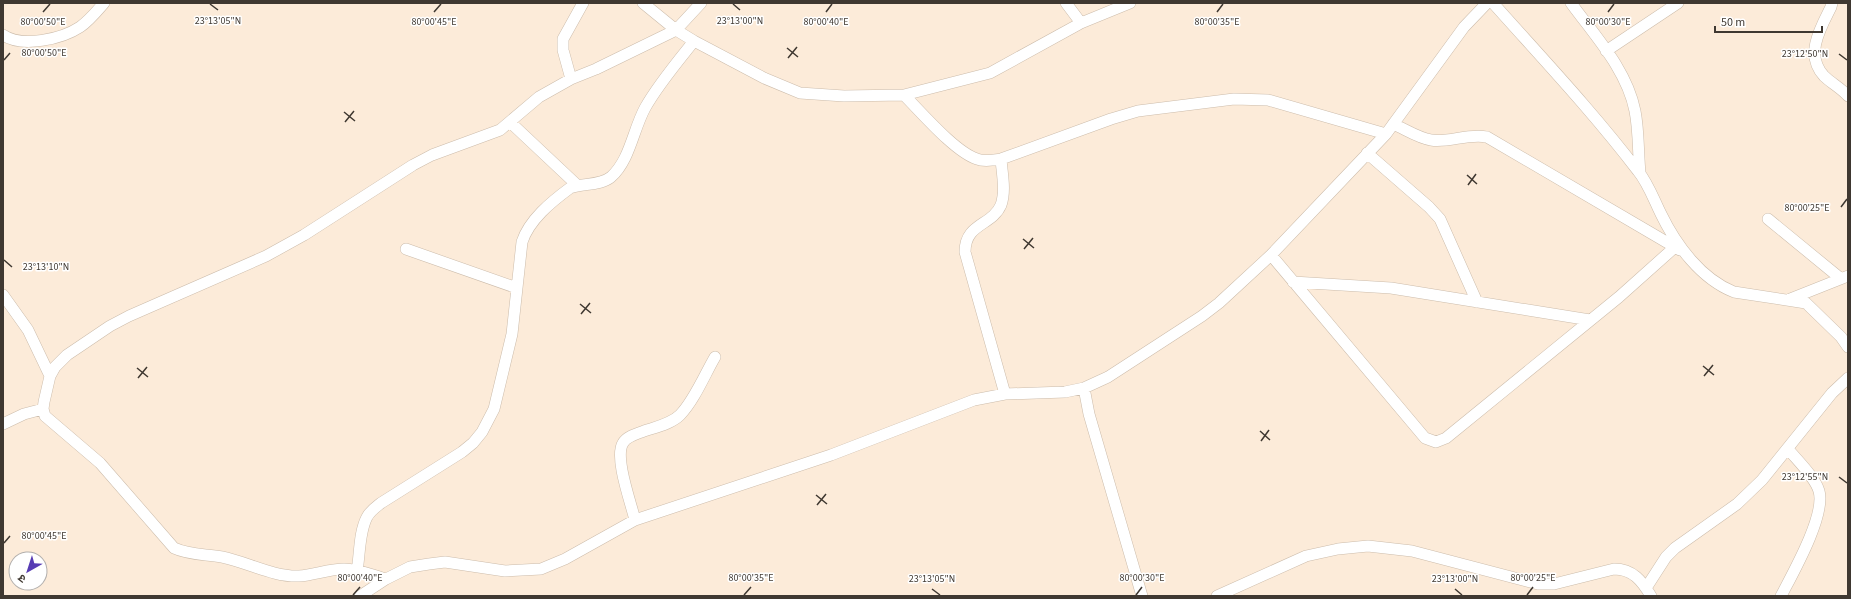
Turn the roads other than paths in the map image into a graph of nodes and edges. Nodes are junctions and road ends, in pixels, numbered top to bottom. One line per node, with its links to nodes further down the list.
1 (104, 3): 14 (street)
2 (583, 3): 17 (street)
3 (643, 3): 13 (street)
4 (701, 3): 13 (street)
5 (1066, 3): 12 (street)
6 (1130, 3): 12 (street)
7 (1487, 3): 21 (street)
8 (1493, 3): 25 (street)
9 (1571, 3): 16 (street)
10 (1678, 3): 16 (street)
11 (1832, 3): 19 (street)
12 (1081, 23): 18 (street)
13 (676, 30): 15 (street); 17 (street)
14 (3, 35)
15 (694, 41): 18 (street); 26 (street)
16 (1606, 51): 25 (street)
17 (571, 79): 20 (street)
18 (904, 95): 24 (street)
19 (1848, 96)
20 (510, 122): 26 (street); 41 (street)
21 (1393, 124): 22 (street); 28 (street)
22 (1386, 134): 23 (street); 24 (street)
23 (1367, 153): 31 (street); 37 (street)
24 (1002, 159): 44 (street)
25 (1640, 173): 30 (street)
26 (577, 185): 34 (street)
27 (1768, 218): 32 (street)
28 (1675, 247): 30 (street); 38 (street)
29 (406, 249): 34 (street)
30 (1685, 253): 36 (street)
31 (1271, 255): 33 (street); 43 (street)
32 (1844, 277): 36 (street)
33 (1293, 282): 37 (street); 38 (street)
34 (517, 288): 49 (street)
35 (3, 295): 41 (street)
36 (1789, 299): 39 (street)
37 (1477, 302): 38 (street)
38 (1590, 320)
39 (1848, 347)
40 (715, 357): 48 (street)
41 (50, 376): 45 (street)
42 (1848, 378): 47 (street)
43 (1084, 388): 44 (street); 53 (street)
44 (1005, 394): 48 (street)
45 (43, 409): 46 (street); 49 (street)
46 (3, 424)
47 (1788, 449): 51 (street); 55 (street)
48 (635, 520): 50 (street)
49 (357, 571): 50 (street)
50 (386, 579): 52 (street)
51 (1649, 592): 54 (street)
52 (360, 596)
53 (1142, 596)
54 (1217, 596)
55 (1781, 596)

